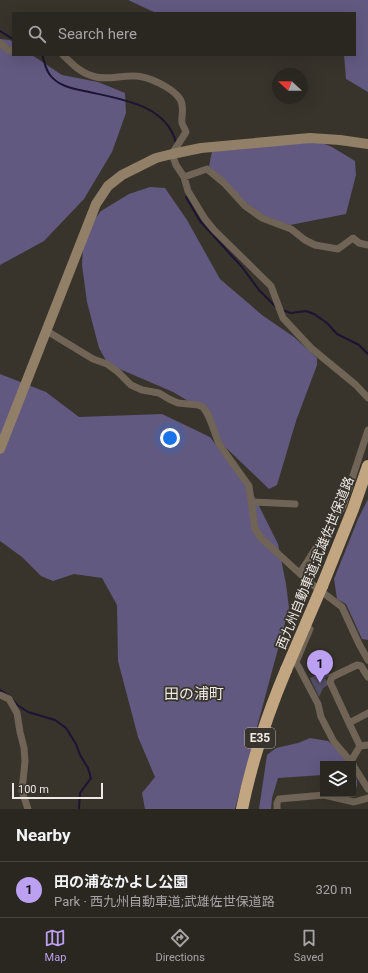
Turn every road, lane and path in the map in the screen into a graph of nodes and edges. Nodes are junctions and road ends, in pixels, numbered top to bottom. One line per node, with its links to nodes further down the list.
1 (0, 43): 2 (street)
2 (12, 51)
3 (64, 56): 5 (street)
4 (368, 144): 5 (street)
5 (172, 154): 6 (street); 8 (street)
6 (184, 177): 7 (street); 9 (street)
7 (368, 245)
8 (47, 331): 11 (street); 13 (street)
9 (368, 398)
10 (368, 430): 15 (street)
11 (0, 449)
12 (368, 466): 16 (highway, 西九州自動車道;武雄佐世保道路 / E35)
13 (252, 502): 14 (street); 15 (street)
14 (295, 504)
15 (300, 573): 16 (street)
16 (323, 590): 17 (street); 18 (highway, 西九州自動車道;武雄佐世保道路 / E35, bridge); 25 (street)
17 (368, 660)
18 (286, 670): 32 (highway, 西九州自動車道;武雄佐世保道路 / E35); 33 (highway, 西九州自動車道;武雄佐世保道路 / E35)
19 (368, 677): 22 (street)
20 (0, 694): 31 (street)
21 (368, 713): 22 (street)
22 (349, 723): 24 (street)
23 (368, 744): 24 (street)
24 (360, 746): 26 (street)
25 (350, 761)
26 (353, 761)
27 (356, 768): 28 (street)
28 (366, 781): 29 (street)
29 (368, 789)
30 (368, 798): 34 (street)
31 (28, 809)
32 (242, 809)
33 (249, 809)
34 (277, 809)

